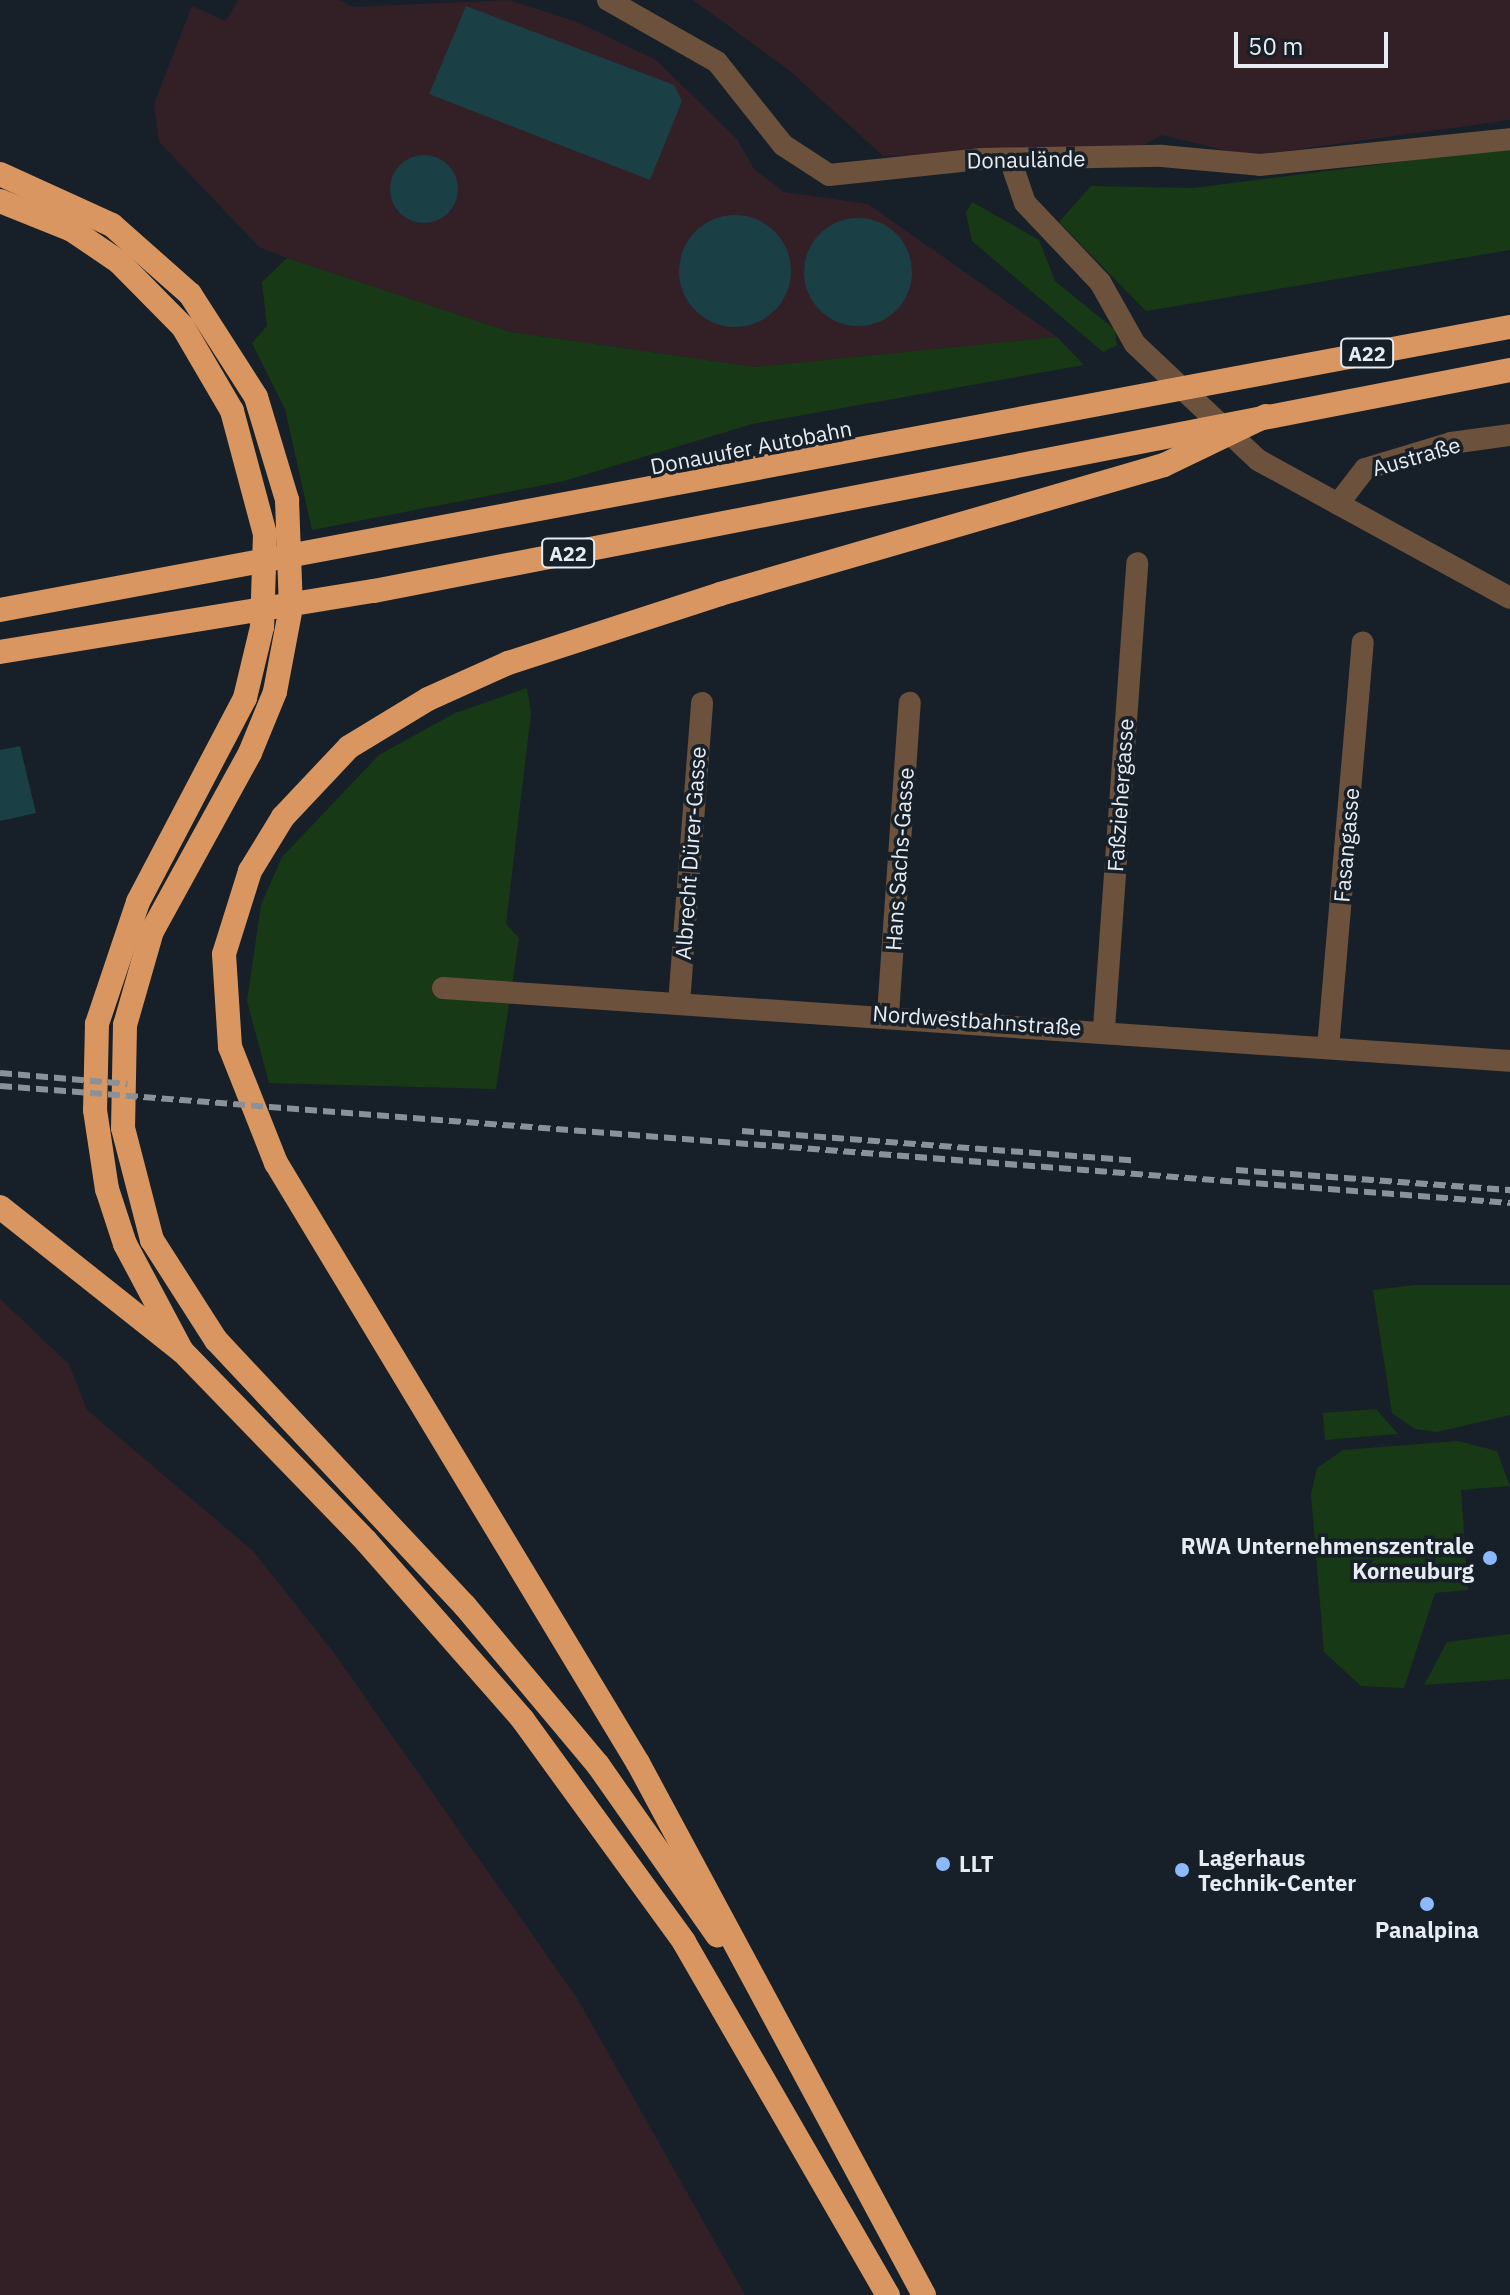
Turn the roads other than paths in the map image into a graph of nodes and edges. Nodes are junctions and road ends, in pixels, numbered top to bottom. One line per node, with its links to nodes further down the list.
1 (608, 0): 3 (street, Donaulände)
2 (1510, 139): 3 (street, Donaulände)
3 (1010, 159): 10 (street)
4 (0, 174): 26 (highway)
5 (0, 201): 25 (highway)
6 (1510, 327): 13 (highway, Donauufer Autobahn / A22)
7 (1510, 370): 8 (highway, A22)
8 (1266, 416): 15 (highway, A22); 26 (highway)
9 (1510, 435): 10 (street, Austraße)
10 (1338, 504): 12 (street)
11 (1137, 563): 21 (street, Faßziehergasse)
12 (1510, 598)
13 (0, 610)
14 (1363, 643): 22 (street, Fasangasse)
15 (0, 652)
16 (702, 703): 19 (street, Albrecht Dürer-Gasse)
17 (910, 703): 20 (street, Hans Sachs-Gasse)
18 (443, 988): 19 (street, Nordwestbahnstraße)
19 (679, 1003): 20 (street, Nordwestbahnstraße)
20 (888, 1014): 21 (street, Nordwestbahnstraße)
21 (1104, 1028): 22 (street, Nordwestbahnstraße)
22 (1328, 1048): 23 (street, Nordwestbahnstraße)
23 (1510, 1061)
24 (0, 1207): 25 (highway)
25 (182, 1351): 27 (highway)
26 (756, 1987): 28 (highway)
27 (888, 2295)
28 (924, 2295)

